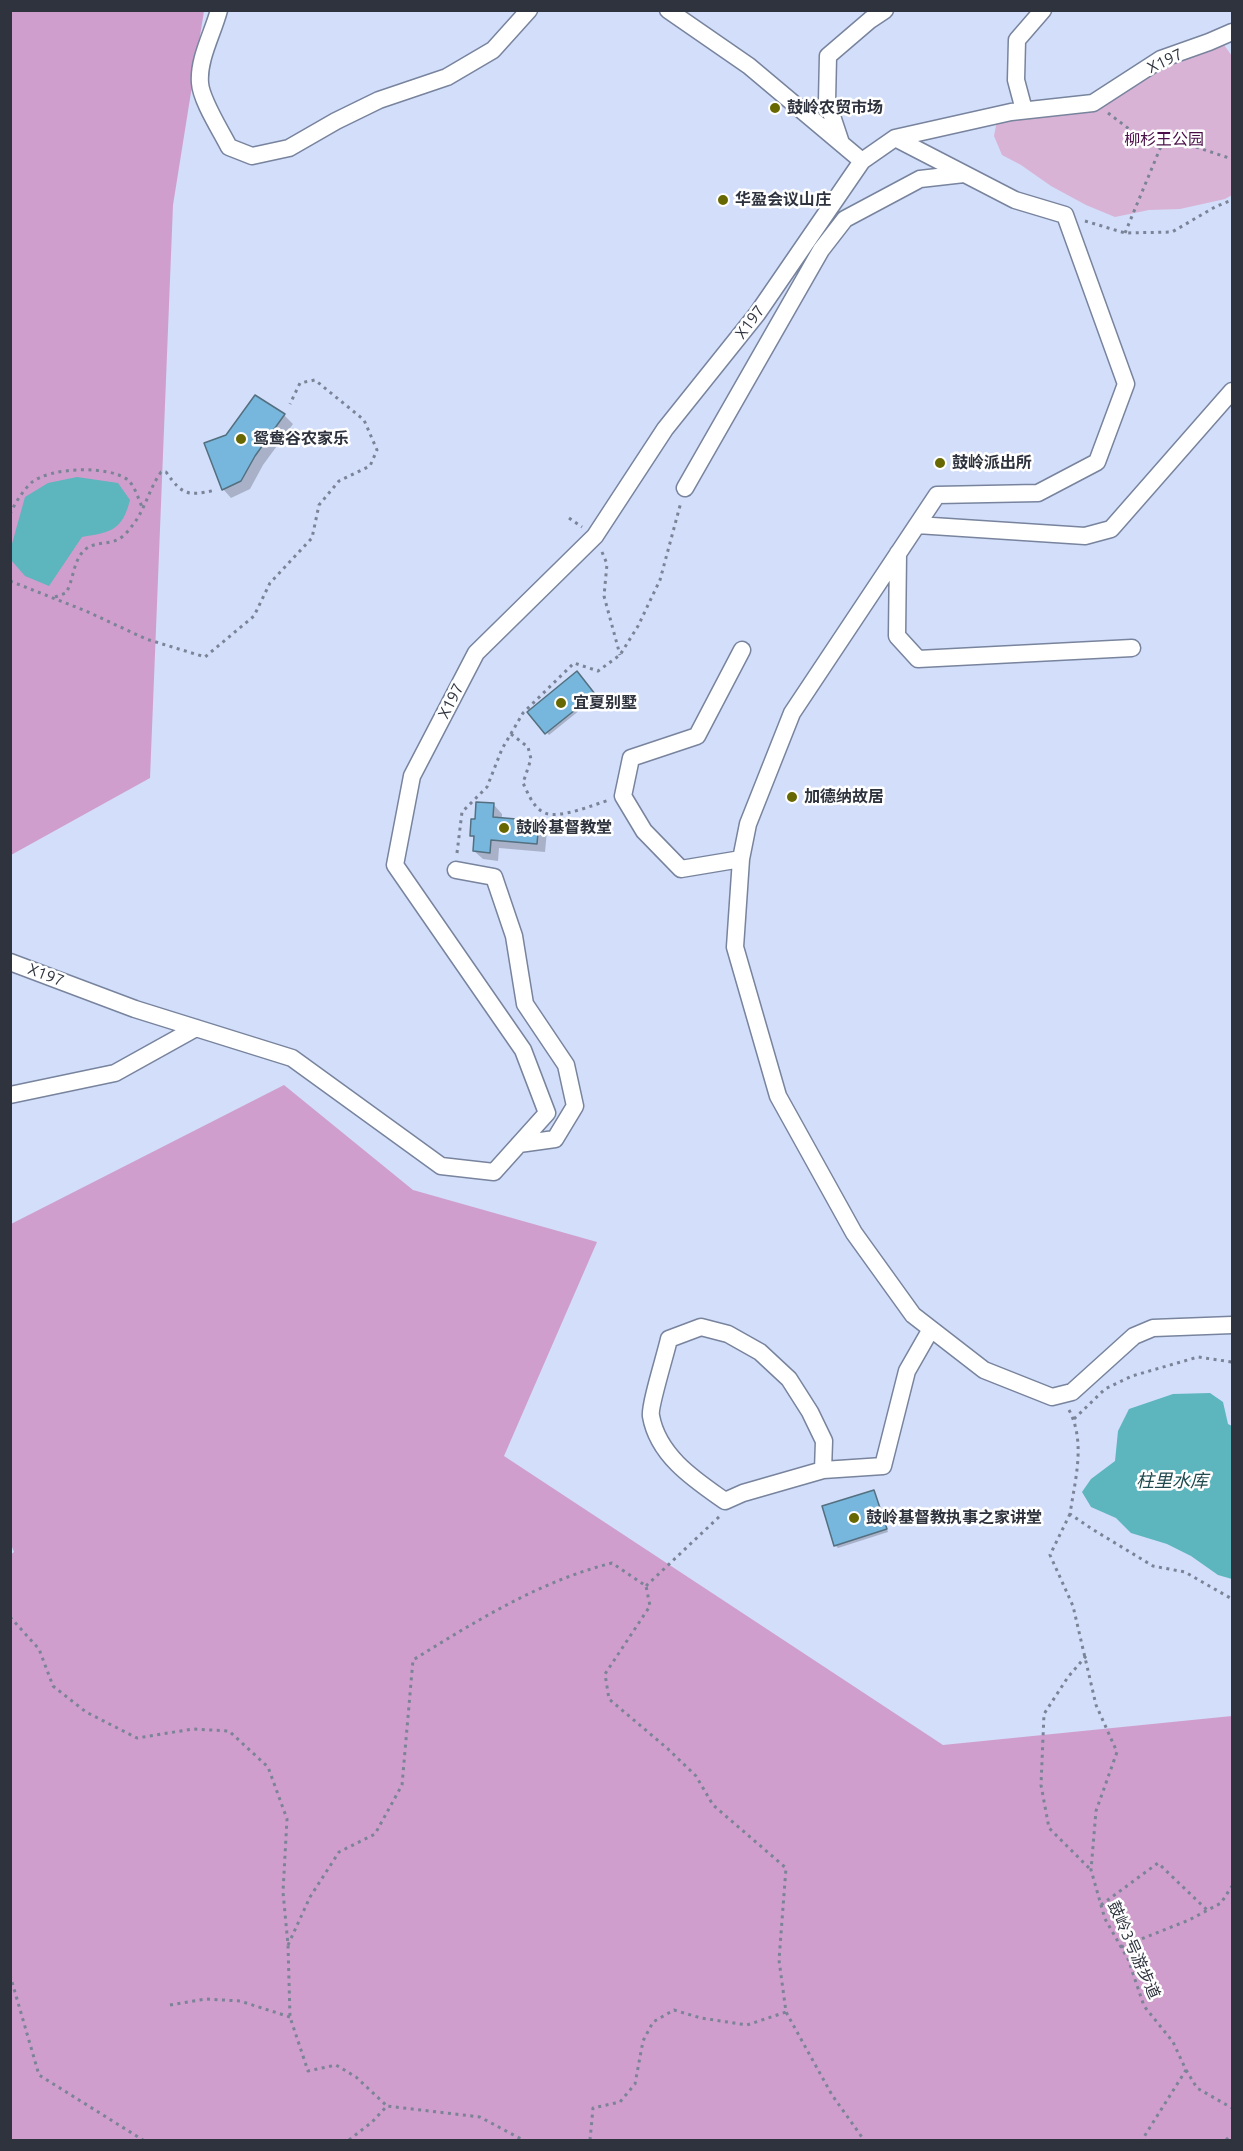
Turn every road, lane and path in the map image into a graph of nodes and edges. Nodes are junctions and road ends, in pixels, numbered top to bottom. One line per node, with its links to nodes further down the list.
1 (219, 10): 2 (street)
2 (529, 10)
3 (668, 10): 11 (street)
4 (885, 10): 11 (street)
5 (1043, 10): 8 (street)
6 (1233, 32): 7 (street, X197 / X197)
7 (1093, 103): 8 (street, X197 / X197); 10 (path)
8 (1024, 110): 9 (street, X197 / X197)
9 (895, 138): 13 (street, X197 / X197); 14 (street)
10 (1164, 139): 12 (path); 18 (path)
11 (841, 143): 13 (street)
12 (1233, 159)
13 (862, 161): 16 (street, X197 / X197)
14 (964, 174): 17 (street); 19 (street)
15 (1233, 200): 18 (path)
16 (832, 204): 19 (street); 28 (street, X197 / X197)
17 (1065, 215): 18 (path); 27 (street)
18 (1125, 233)
19 (822, 250): 22 (street)
20 (1233, 391): 27 (street)
21 (290, 404): 31 (path)
22 (685, 488): 34 (path)
23 (216, 490): 24 (path)
24 (143, 509): 25 (path); 31 (path)
25 (10, 514)
26 (569, 518): 28 (path)
27 (917, 525): 29 (street)
28 (595, 536): 34 (path); 42 (street, X197 / X197)
29 (898, 553): 32 (street); 37 (street)
30 (10, 581): 31 (path)
31 (53, 597)
32 (1132, 648)
33 (742, 650): 36 (street)
34 (621, 655): 35 (path)
35 (510, 734): 36 (path); 38 (path)
36 (623, 796): 37 (street)
37 (741, 859): 44 (street)
38 (456, 870): 42 (street)
39 (10, 962): 40 (street, X197 / X197)
40 (196, 1028): 41 (street); 42 (street, X197 / X197)
41 (10, 1095)
42 (519, 1144)
43 (1233, 1324): 46 (street)
44 (931, 1329): 46 (street); 48 (street)
45 (1233, 1362): 47 (path)
46 (1061, 1395): 47 (path)
47 (1074, 1419): 50 (path)
48 (823, 1470): 49 (street); 49 (street)
49 (725, 1501): 51 (path)
50 (1070, 1514): 52 (path); 54 (path, 鼓岭3号游步道)
51 (646, 1586): 59 (path); 63 (path)
52 (1233, 1599)
53 (10, 1617): 59 (path)
54 (1086, 1656): 55 (path, 鼓岭3号游步道); 55 (path)
55 (1092, 1870): 57 (path, 鼓岭3号游步道)
56 (1233, 1886): 58 (path)
57 (1101, 1905): 58 (path); 60 (path, 鼓岭3号游步道)
58 (1207, 1910): 60 (path)
59 (288, 1945): 64 (path)
60 (1121, 1947): 65 (path, 鼓岭3号游步道)
61 (10, 1975): 69 (path)
62 (171, 2005): 64 (path)
63 (786, 2012): 72 (path); 73 (path)
64 (290, 2017): 66 (path)
65 (1186, 2070): 67 (path, 鼓岭3号游步道); 74 (path)
66 (387, 2106): 70 (path); 71 (path)
67 (1233, 2108)
68 (1233, 2136): 75 (path)
69 (143, 2140)
70 (349, 2140)
71 (523, 2140)
72 (590, 2140)
73 (864, 2140)
74 (1142, 2140)
75 (1226, 2140)

